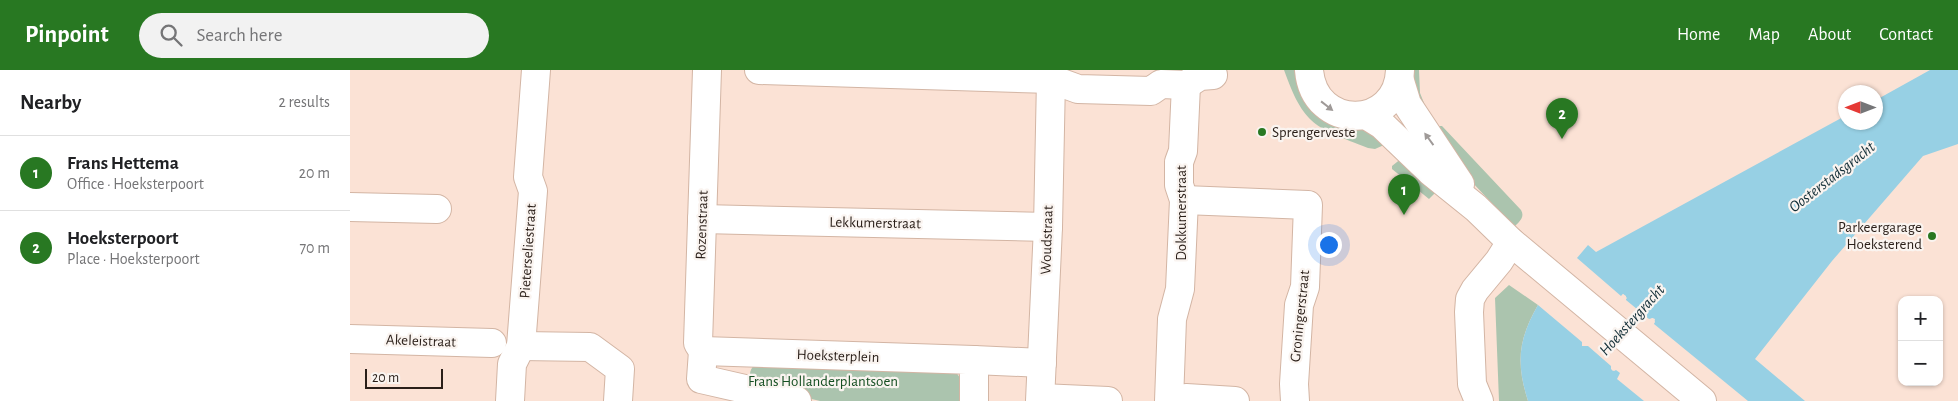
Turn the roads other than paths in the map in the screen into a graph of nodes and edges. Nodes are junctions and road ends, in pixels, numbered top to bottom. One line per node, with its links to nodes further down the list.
1 (536, 70): 20 (street, Pieterseliestraat)
2 (707, 70): 15 (street, Rozenstraat)
3 (759, 70): 7 (street)
4 (1309, 70): 10 (street, one-way to 10)
5 (1212, 75): 9 (street)
6 (1400, 75): 10 (street); 13 (street, one-way to 6)
7 (1051, 79): 8 (street); 16 (street, Woudstraat)
8 (1082, 79): 9 (street)
9 (1186, 85): 11 (street, Dokkumerstraat)
10 (1366, 115): 13 (street)
11 (1184, 200): 30 (street, Dokkumerstraat); 33 (street, Groningerstraat)
12 (350, 207): 14 (street)
13 (1476, 208): 17 (street)
14 (437, 209)
15 (702, 219): 16 (street, Lekkumerstraat); 21 (street, Rozenstraat)
16 (1048, 227): 23 (street, Woudstraat)
17 (1511, 242): 34 (street); 35 (street)
18 (350, 339): 19 (street, Akeleistraat)
19 (492, 343)
20 (521, 346): 25 (street, Pieterseliestraat); 26 (street)
21 (703, 351): 22 (street, Hoeksterplein); 27 (street, Rozenstraat)
22 (974, 360): 23 (street, Hoeksterplein); 28 (street)
23 (1042, 363): 24 (street, Woudstraat)
24 (1041, 399): 29 (street)
25 (510, 401)
26 (618, 401)
27 (797, 401)
28 (974, 401)
29 (1108, 401)
30 (1170, 401)
31 (1178, 401): 32 (street)
32 (1235, 401)
33 (1295, 401)
34 (1479, 401)
35 (1702, 401)

